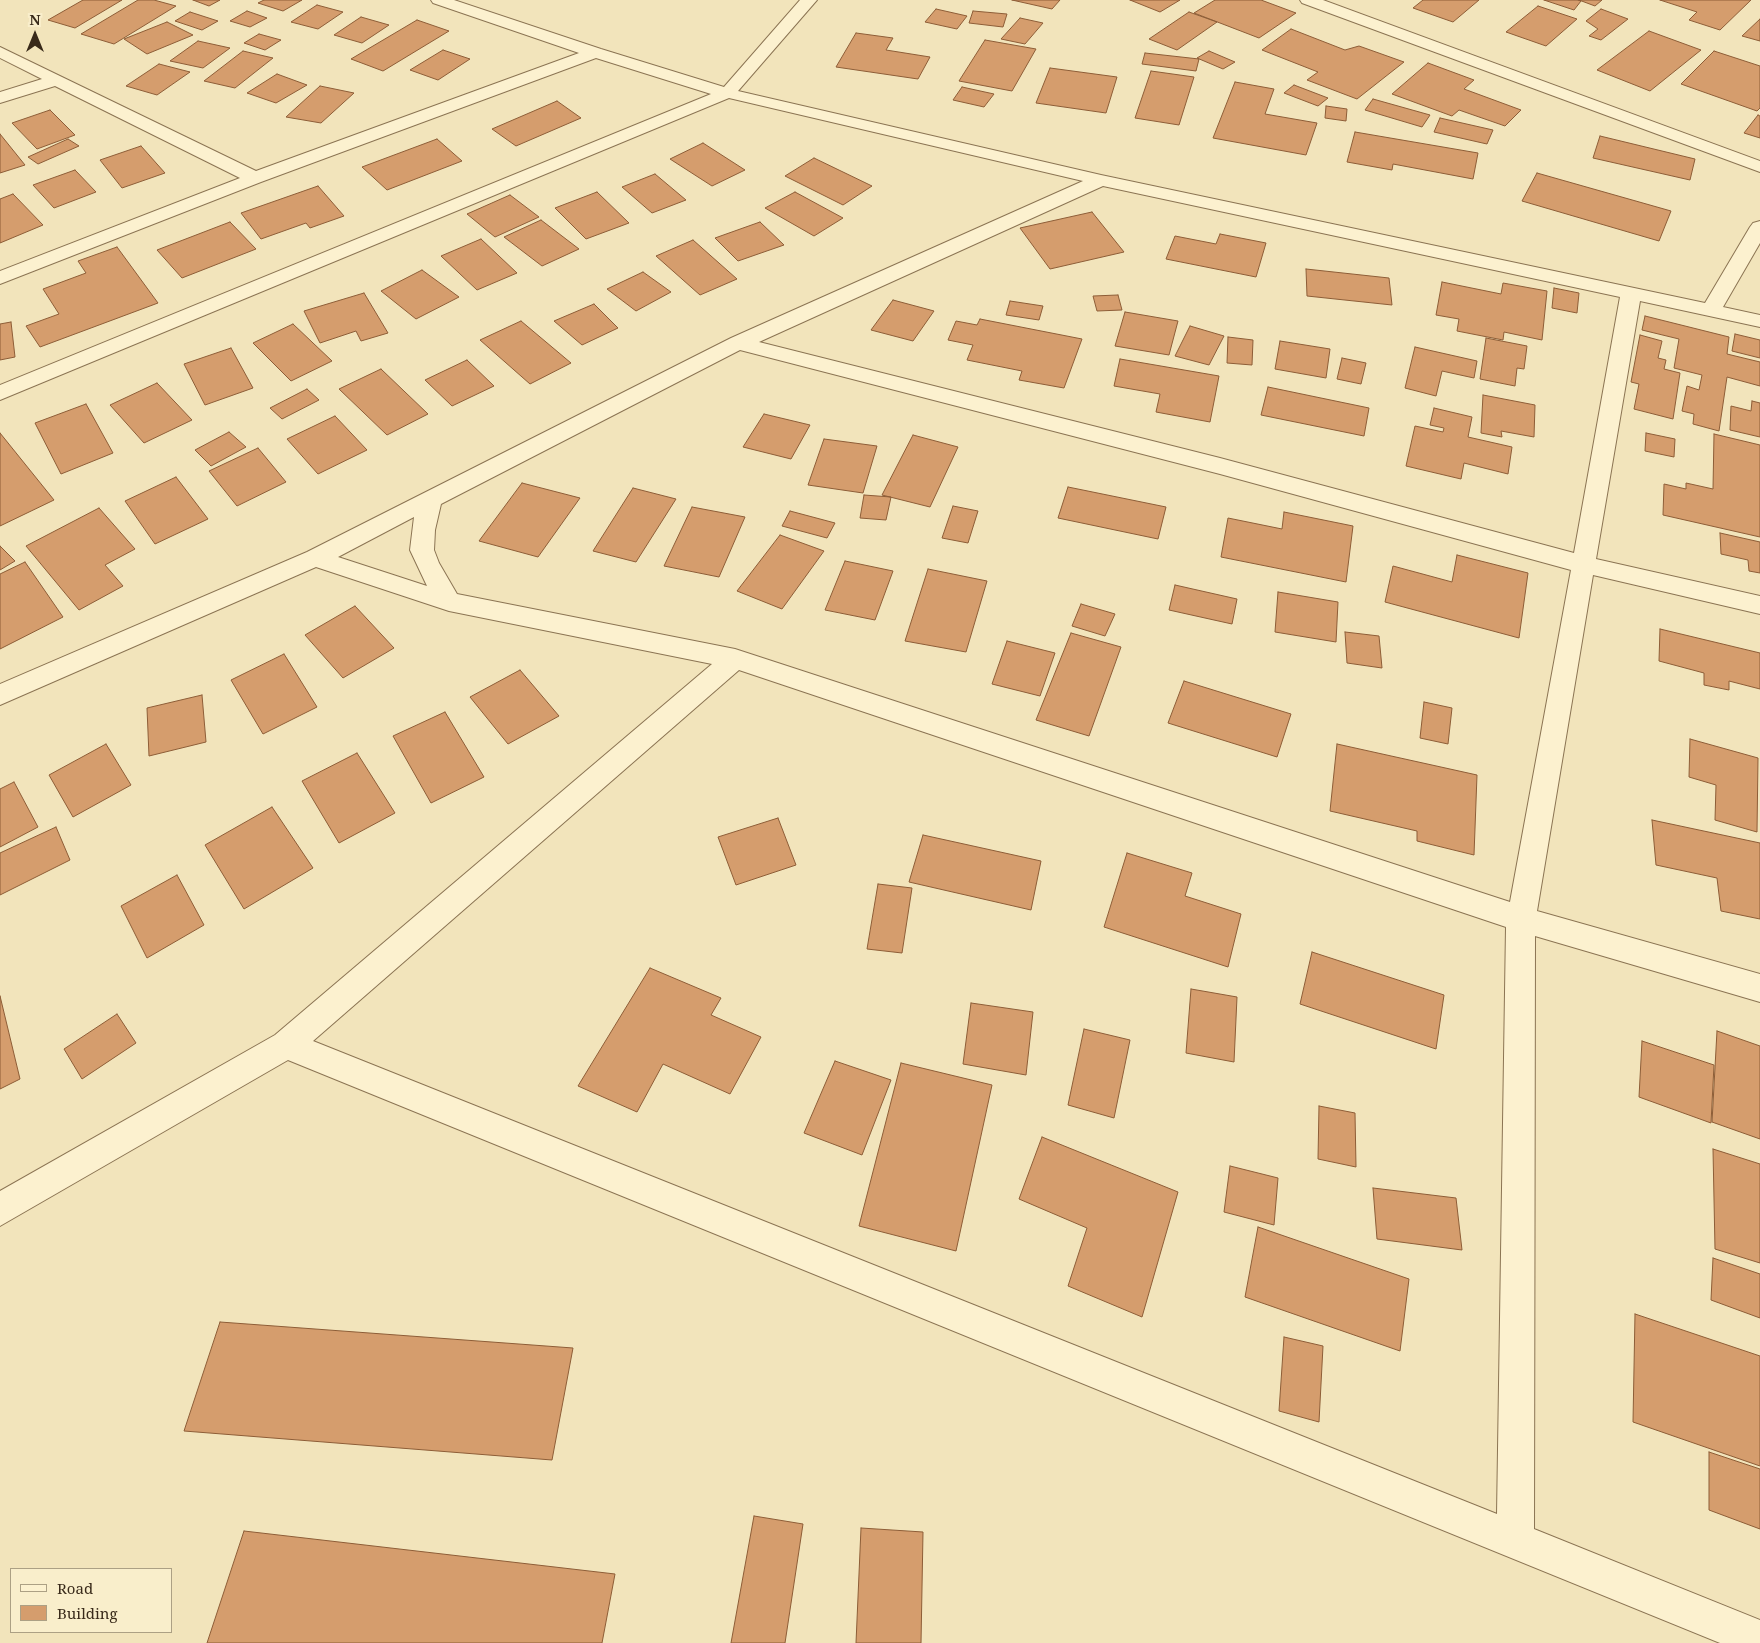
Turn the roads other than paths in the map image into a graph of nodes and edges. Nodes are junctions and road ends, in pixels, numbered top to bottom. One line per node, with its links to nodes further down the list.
1 (439, 0): 5 (street)
2 (809, 0): 7 (street)
3 (1308, 0): 9 (street)
4 (0, 52): 6 (street)
5 (595, 52): 7 (street); 10 (street)
6 (56, 80): 8 (street); 10 (street)
7 (727, 93): 11 (street); 18 (street)
8 (0, 98)
9 (1760, 167)
10 (255, 178): 13 (street)
11 (1101, 180): 14 (street); 17 (street)
12 (1760, 227): 15 (street)
13 (0, 278)
14 (1631, 294): 15 (street); 21 (street)
15 (1710, 310): 16 (street)
16 (1760, 321)
17 (738, 343): 19 (street); 21 (street)
18 (0, 393)
19 (430, 501): 20 (street); 22 (street)
20 (315, 558): 22 (street); 25 (street)
21 (1582, 564): 23 (street); 26 (street)
22 (449, 602): 24 (street)
23 (1760, 605)
24 (735, 659): 26 (street); 28 (street)
25 (0, 695)
26 (1521, 919): 27 (street); 30 (street)
27 (1760, 988)
28 (286, 1045): 29 (street); 30 (street)
29 (0, 1209)
30 (1515, 1540): 31 (street)
31 (1760, 1640)

